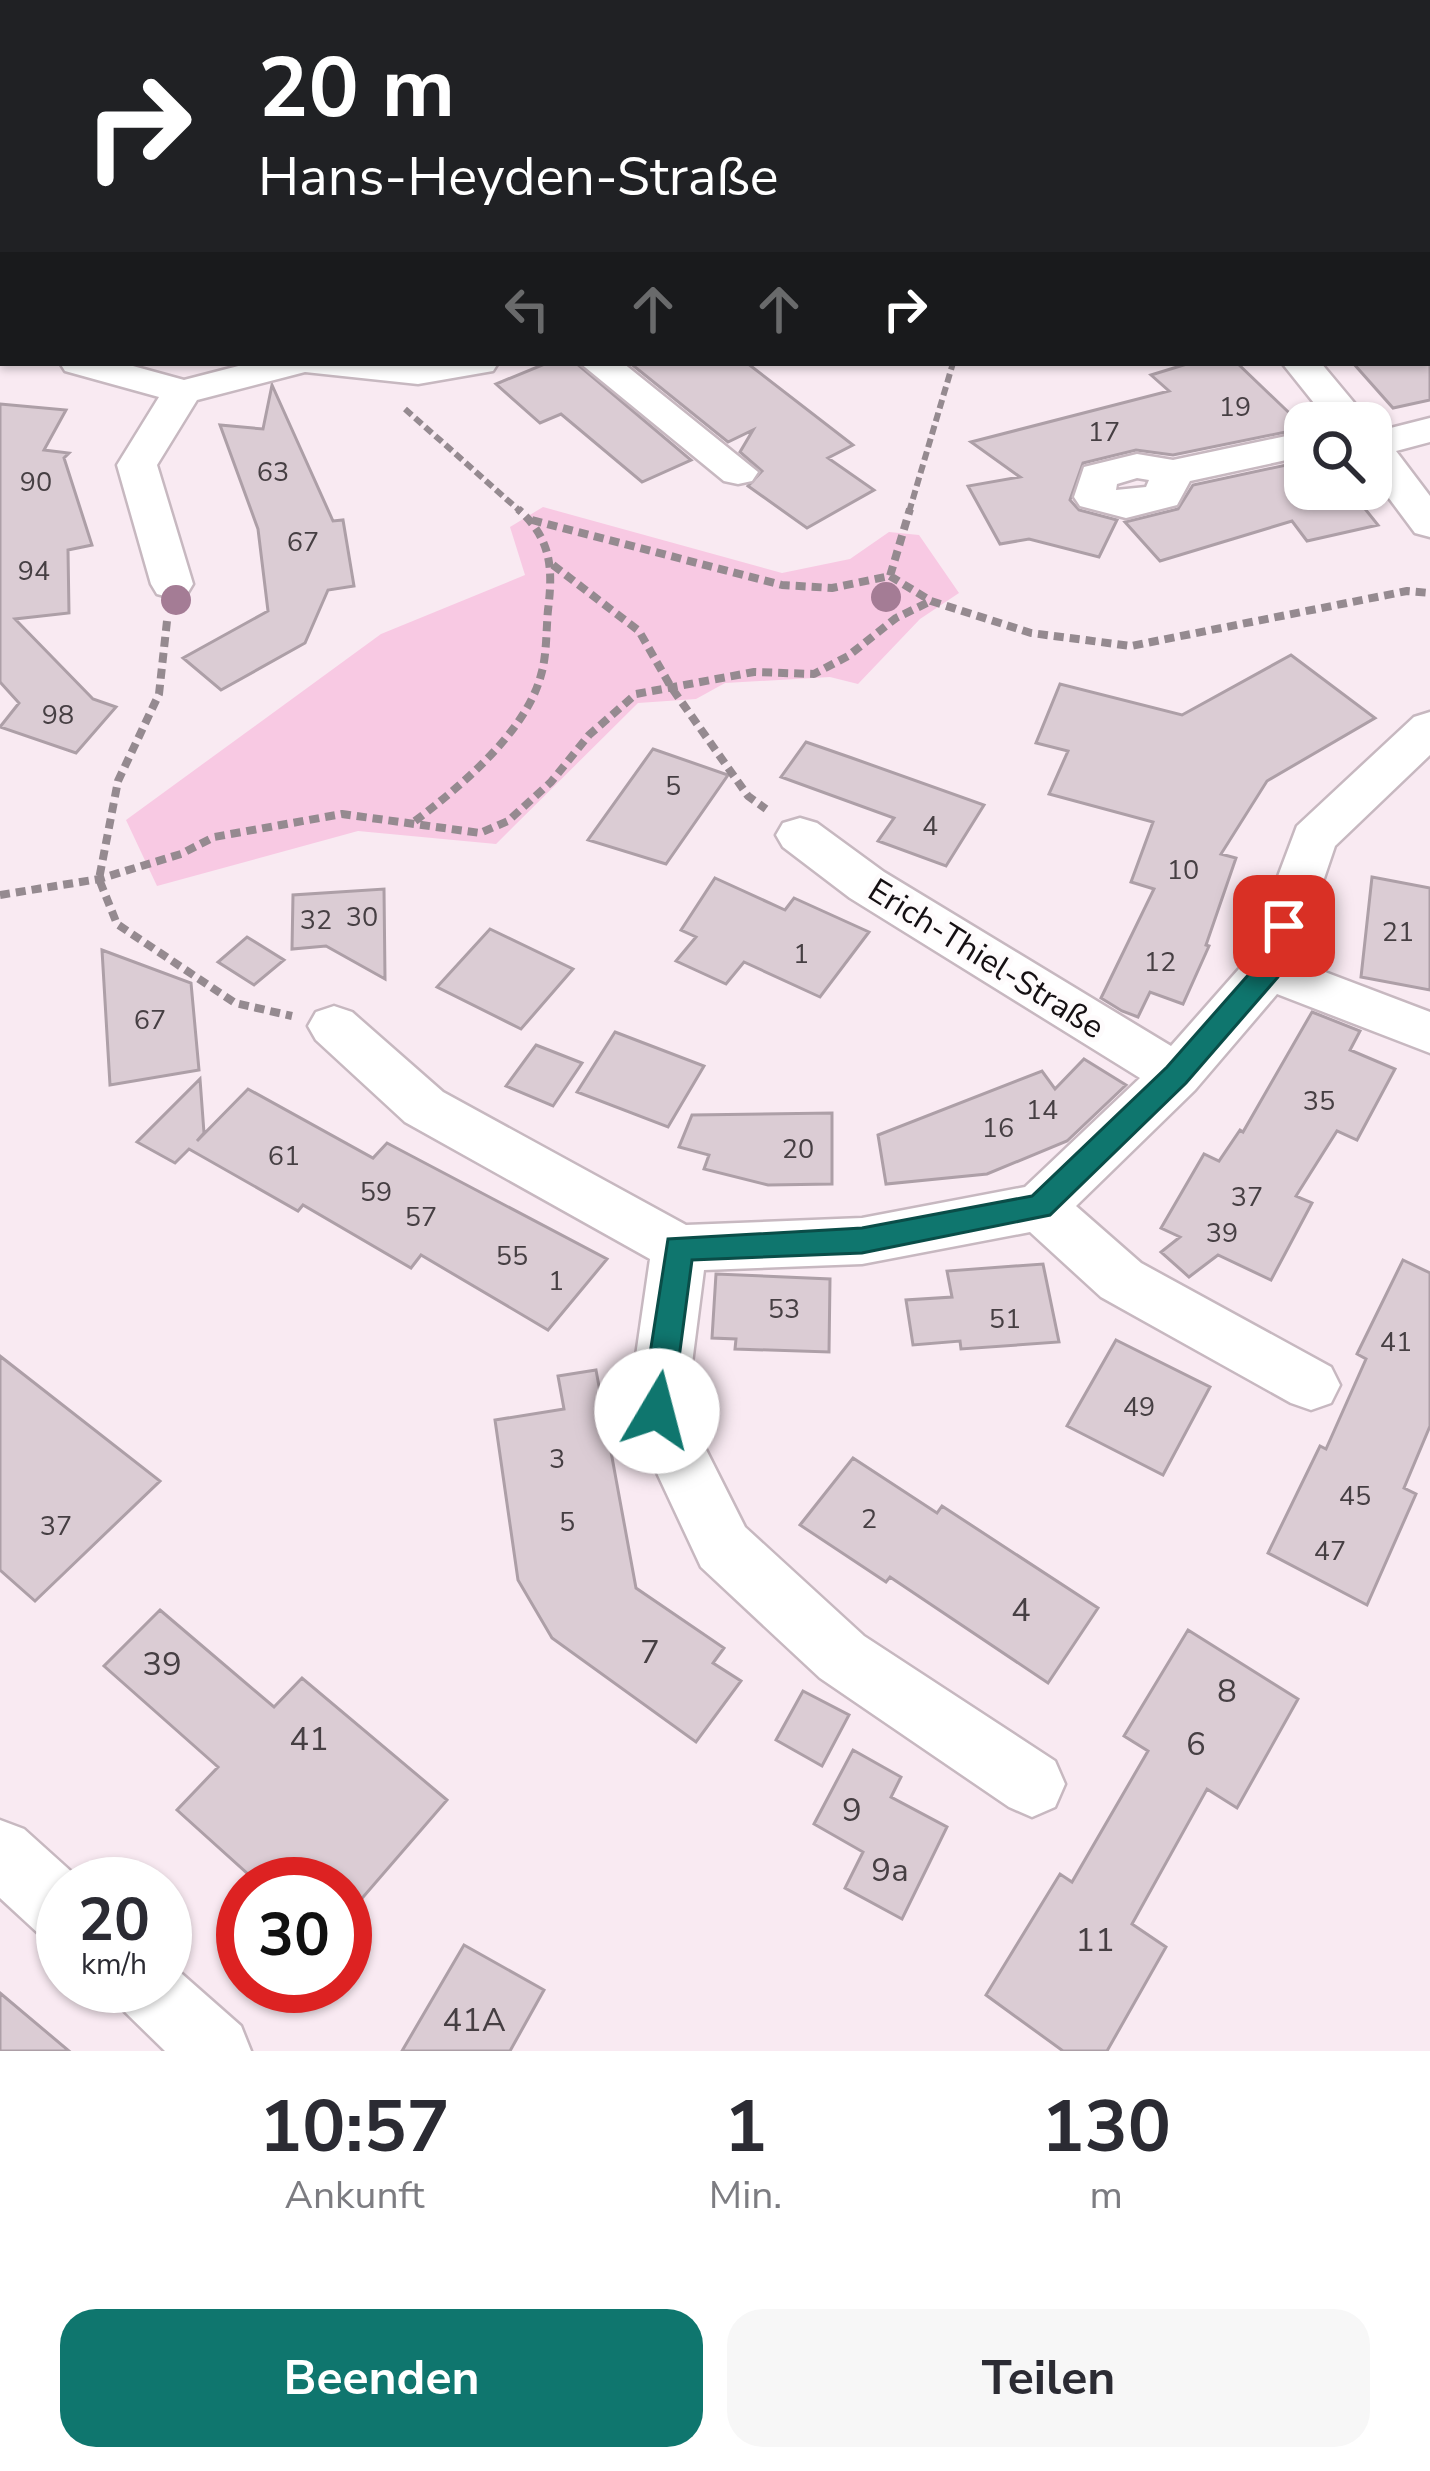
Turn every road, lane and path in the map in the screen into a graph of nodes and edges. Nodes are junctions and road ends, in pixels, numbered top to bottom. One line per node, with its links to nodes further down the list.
1 (90, 366): 9 (street)
2 (283, 366): 9 (street)
3 (335, 366): 8 (street)
4 (469, 366): 8 (street)
5 (603, 366): 14 (street)
6 (952, 366): 20 (path)
7 (1304, 366): 10 (street)
8 (362, 370): 17 (path)
9 (183, 392): 21 (street)
10 (1334, 402)
11 (1430, 430): 12 (street)
12 (1392, 440)
13 (1284, 448): 15 (street)
14 (739, 472)
15 (1173, 472)
16 (1392, 474): 18 (street)
17 (530, 520): 19 (path); 20 (path)
18 (1430, 524)
19 (554, 565): 24 (path); 26 (path)
20 (890, 576): 23 (path)
21 (172, 584): 28 (path)
22 (1430, 593): 23 (path)
23 (932, 601): 24 (path)
24 (671, 687): 26 (path); 27 (path)
25 (1430, 728): 30 (street)
26 (414, 822): 28 (path)
27 (800, 836): 33 (street, Erich-Thiel-Straße)
28 (99, 879): 29 (path); 31 (path)
29 (0, 895)
30 (1268, 970): 32 (street); 33 (street)
31 (334, 1026): 35 (street)
32 (1430, 1033)
33 (1177, 1075): 34 (street)
34 (1040, 1207): 35 (street); 36 (street)
35 (679, 1248): 37 (street)
36 (1311, 1385)
37 (1032, 1784)
38 (0, 1853): 39 (street)
39 (36, 1886)
40 (176, 2013): 41 (street)
41 (216, 2051)

